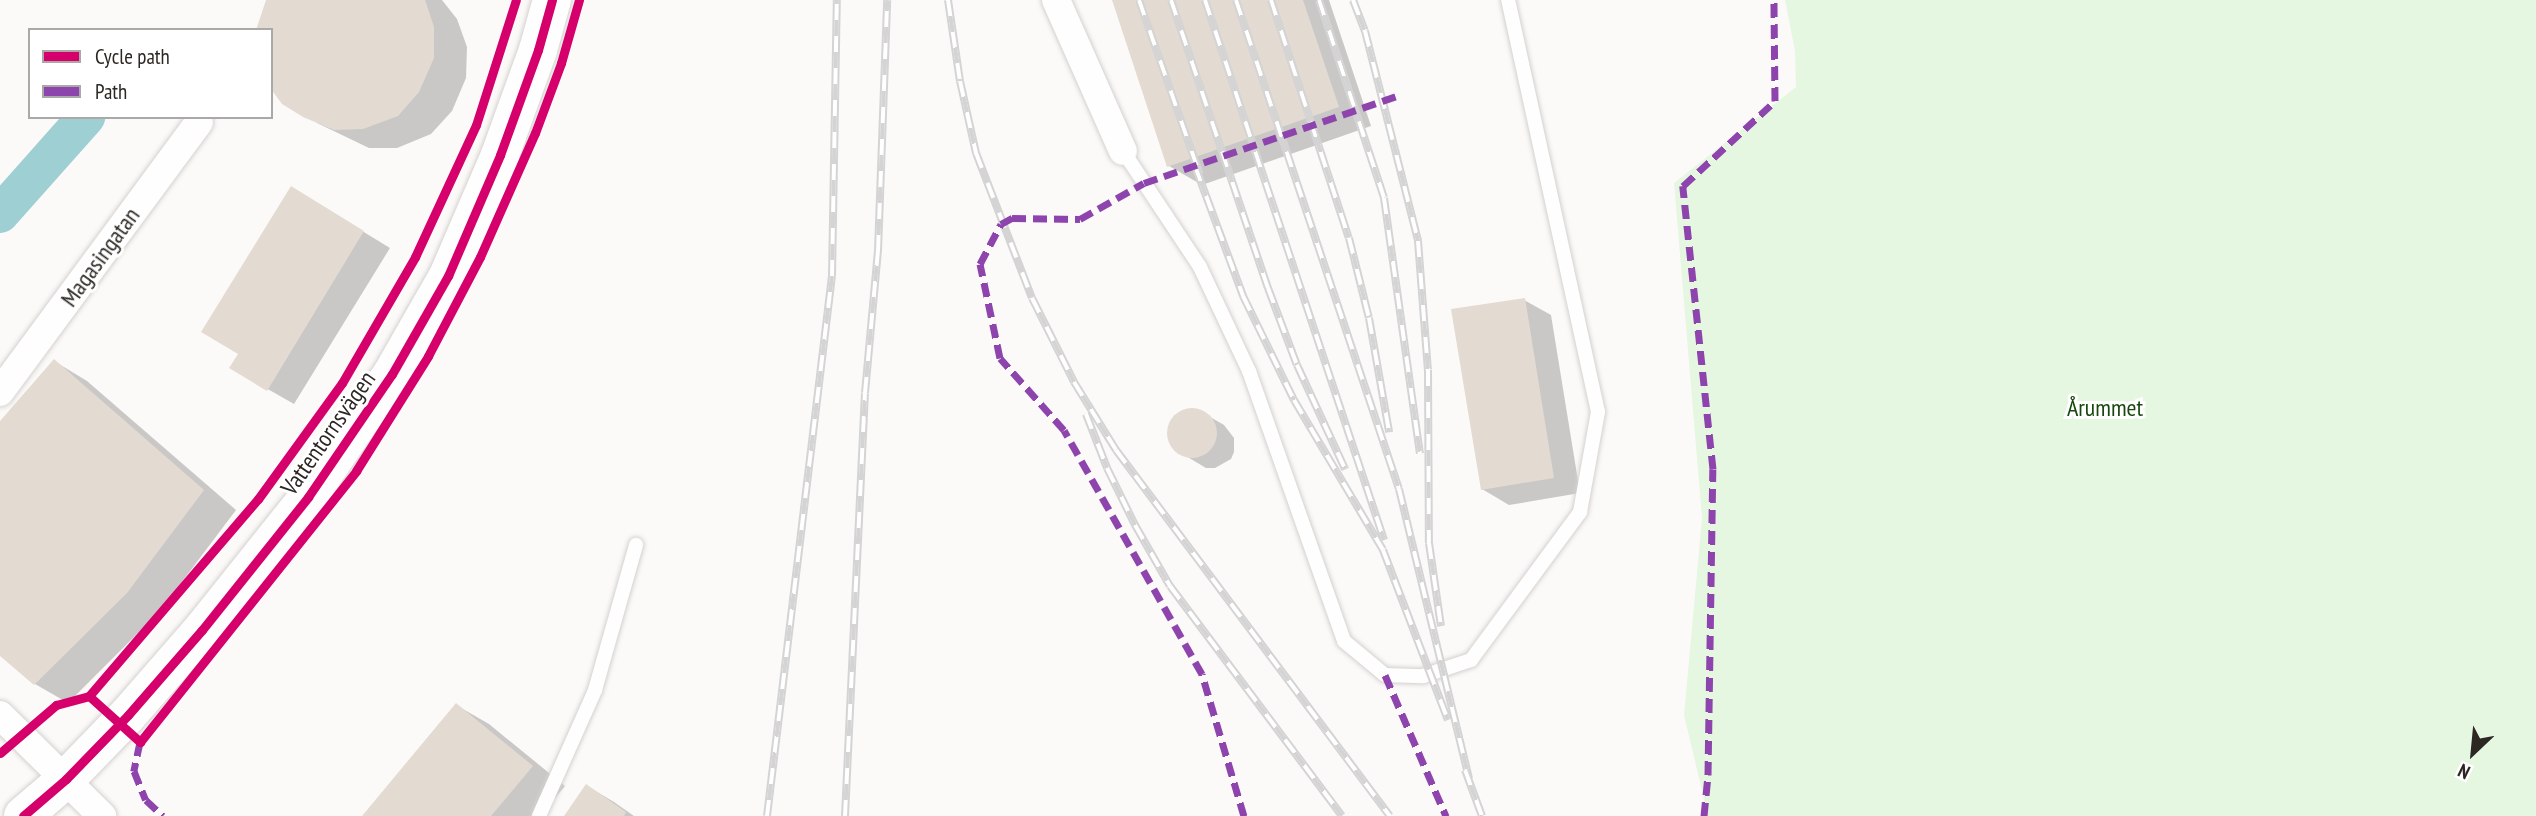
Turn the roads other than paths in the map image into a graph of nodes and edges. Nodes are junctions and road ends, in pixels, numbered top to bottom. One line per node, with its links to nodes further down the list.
1 (552, 0): 9 (street, Vattentornsvägen)
2 (1056, 0): 5 (street)
3 (1508, 0): 5 (lane)
4 (199, 122): 6 (street, Magasingatan)
5 (1123, 151)
6 (0, 392)
7 (636, 545): 12 (lane)
8 (0, 715): 9 (street)
9 (66, 779): 10 (street, Vattentornsvägen); 11 (street)
10 (23, 816)
11 (102, 816)
12 (539, 816)

